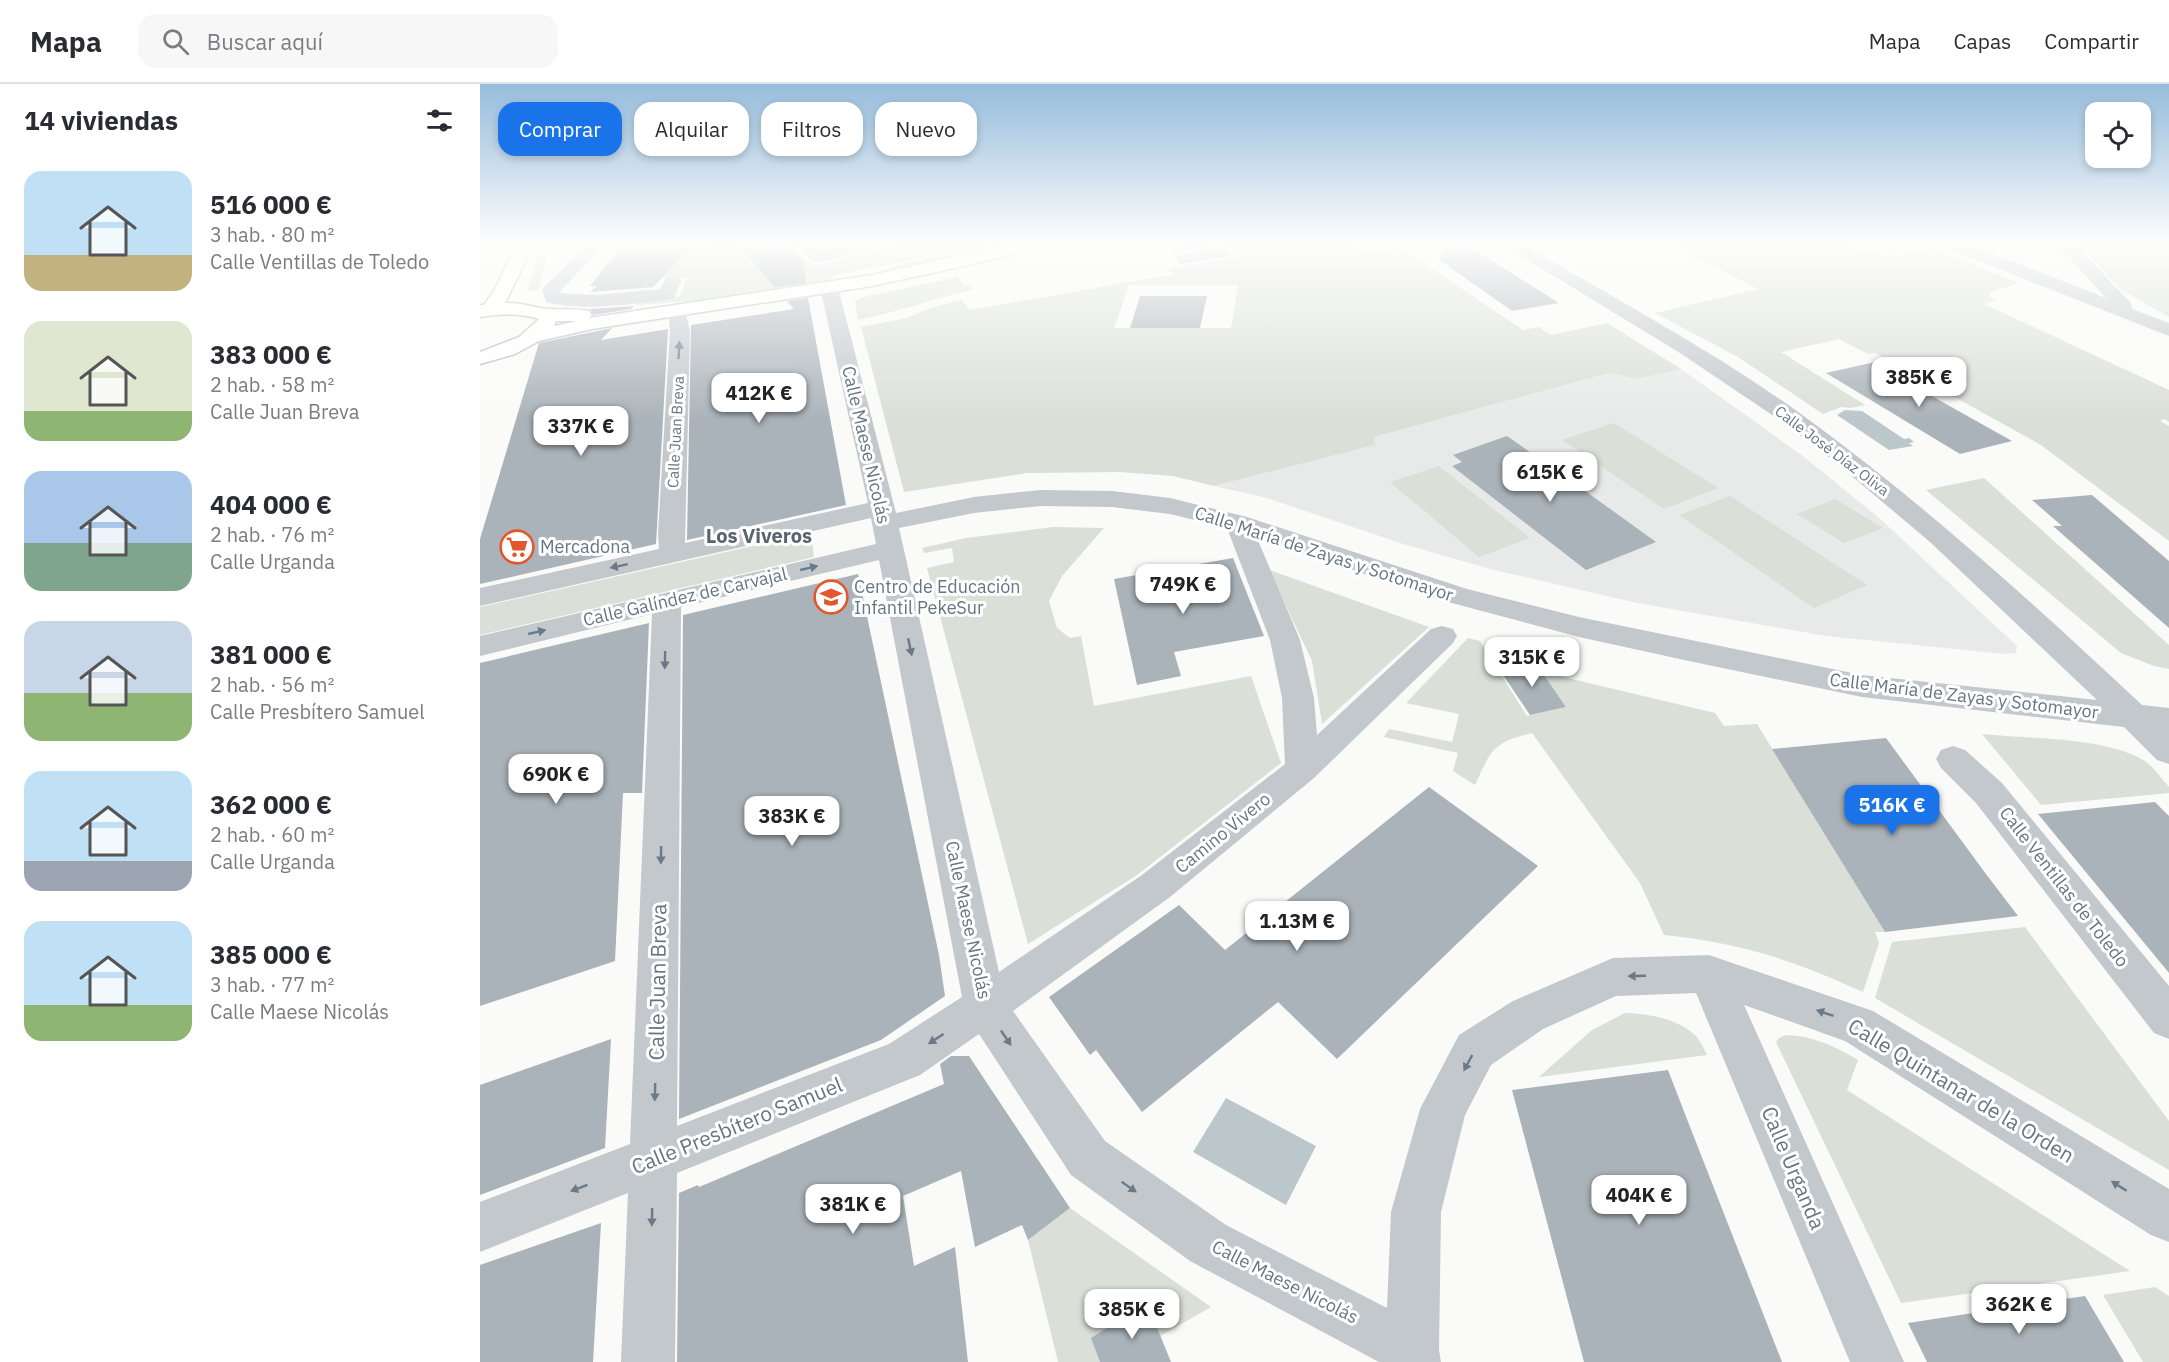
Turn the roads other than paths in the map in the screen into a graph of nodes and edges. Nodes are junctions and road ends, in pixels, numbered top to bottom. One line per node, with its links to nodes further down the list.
1 (549, 302): 8 (street)
2 (569, 302): 8 (street)
3 (732, 302): 10 (main road)
4 (832, 302): 16 (street, Calle Maese Nicolás)
5 (1606, 302): 23 (street, Calle José Díaz Oliva)
6 (2099, 302): 11 (street)
7 (2119, 302): 11 (street)
8 (548, 307): 9 (main road); 10 (main road); 13 (main road)
9 (485, 310)
10 (677, 310): 13 (main road); 17 (street, Calle Juan Breva, one-way to 10)
11 (2131, 314): 12 (street)
12 (2169, 330)
13 (533, 337): 14 (main road)
14 (480, 358)
15 (1238, 523): 16 (street, Calle María de Zayas y Sotomayor); 23 (street, Calle María de Zayas y Sotomayor); 27 (street)
16 (885, 526): 17 (street); 19 (street, Calle Galíndez de Carvajal, one-way to 16); 29 (street, Calle Maese Nicolás, one-way to 29)
17 (673, 555): 18 (street, one-way to 18)
18 (480, 597)
19 (667, 602): 21 (street, Calle Galíndez de Carvajal, one-way to 19); 31 (street, Calle Juan Breva, one-way to 31)
20 (1442, 636): 27 (street, Camino Vivero)
21 (480, 646)
22 (2169, 704): 23 (street, Calle María de Zayas y Sotomayor)
23 (2123, 706): 24 (street, Calle María de Zayas y Sotomayor); 25 (street, Calle José Díaz Oliva)
24 (2169, 720)
25 (2169, 751)
26 (1953, 759): 30 (street, Calle Ventillas de Toledo)
27 (1302, 769): 29 (street, Camino Vivero)
28 (1709, 974): 32 (street, Calle Quintanar de la Orden, one-way to 28); 34 (street, Calle Quintanar de la Orden, one-way to 34); 36 (street, Calle Urganda)
29 (985, 1006): 31 (street, Calle Presbítero Samuel, one-way to 31); 34 (street, Calle Maese Nicolás, one-way to 34)
30 (2169, 1019)
31 (653, 1159): 33 (street, Calle Presbítero Samuel, one-way to 33); 35 (street, Calle Juan Breva, one-way to 35)
32 (2169, 1217)
33 (480, 1227)
34 (1413, 1356)
35 (648, 1362)
36 (1877, 1362)

